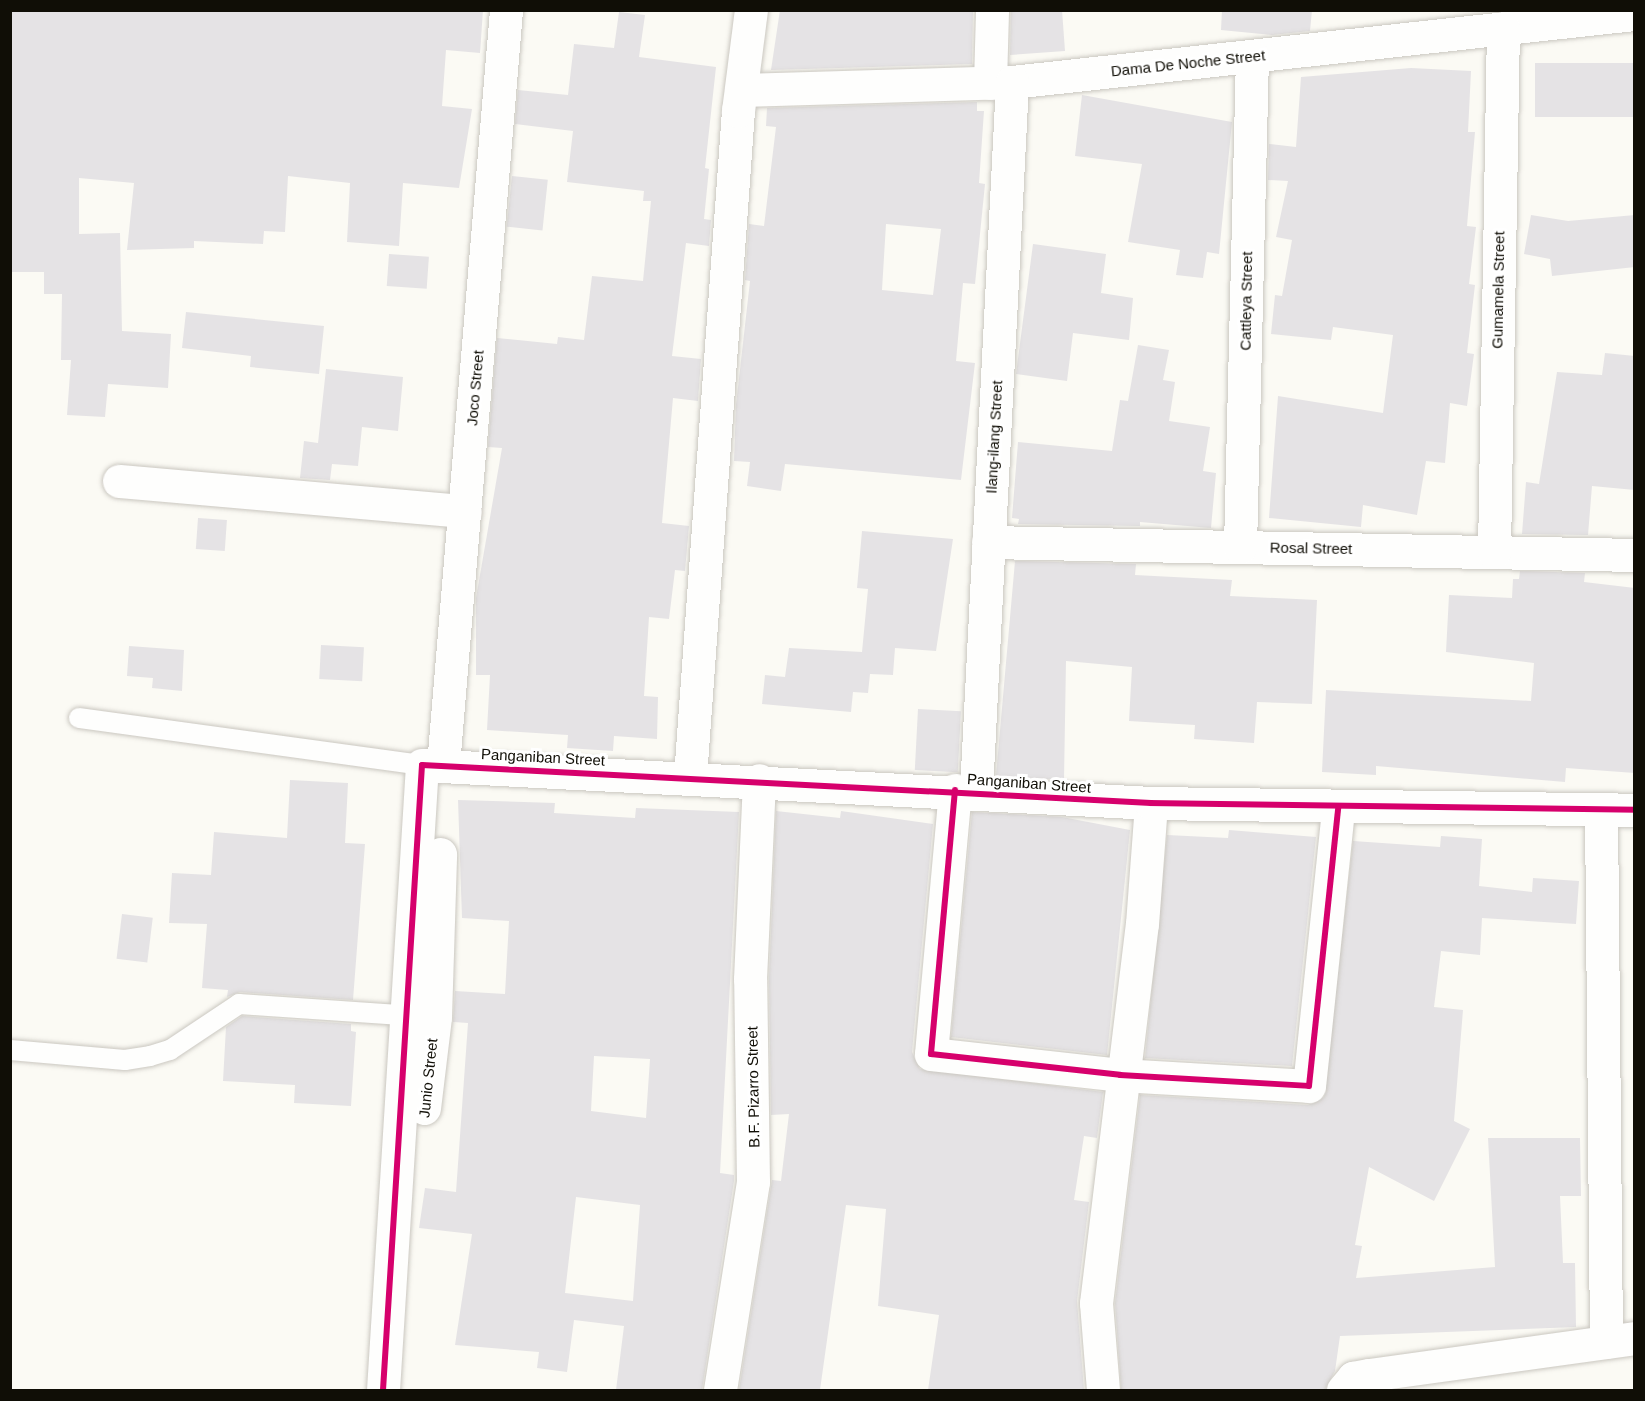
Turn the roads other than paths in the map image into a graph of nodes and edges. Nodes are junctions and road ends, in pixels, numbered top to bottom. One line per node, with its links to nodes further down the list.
1 (506, 10): 10 (street, Joco Street)
2 (751, 10): 8 (street)
3 (992, 10): 7 (street, Ilang-ilang Street)
4 (1635, 14): 5 (street, Dama De Noche Street)
5 (1503, 28): 6 (street, Dama De Noche Street); 13 (street, Gumamela Street)
6 (1252, 56): 7 (street, Dama De Noche Street); 12 (street, Cattleya Street)
7 (1001, 82): 8 (street, Dama De Noche Street); 11 (street, Ilang-ilang Street)
8 (741, 90): 17 (street)
9 (119, 481): 10 (street)
10 (465, 511): 16 (street, Joco Street)
11 (988, 542): 12 (street, Rosal Street); 19 (street, Ilang-ilang Street)
12 (1240, 547): 13 (street, Rosal Street)
13 (1494, 552): 14 (street, Rosal Street)
14 (1635, 555)
15 (79, 718): 16 (lane)
16 (433, 765): 17 (street, Panganiban Street); 24 (street, Junio Street)
17 (690, 777): 18 (street, Panganiban Street)
18 (759, 780): 19 (street, Panganiban Street); 30 (street, B.F. Pizarro Street)
19 (965, 791): 20 (street, Panganiban Street); 26 (street, Ilang-ilang Street)
20 (1151, 803): 21 (street, Panganiban Street); 26 (street)
21 (1338, 808): 23 (street, Panganiban Street); 26 (street)
22 (1635, 810): 23 (street, Panganiban Street)
23 (1601, 811): 27 (street)
24 (422, 1016): 25 (lane); 28 (street, Junio Street); 29 (street, Junio Street)
25 (10, 1050)
26 (1120, 1075): 31 (street)
27 (1620, 1340): 32 (street)
28 (383, 1390)
29 (401, 1390)
30 (720, 1390)
31 (1102, 1390)
32 (1342, 1390)

